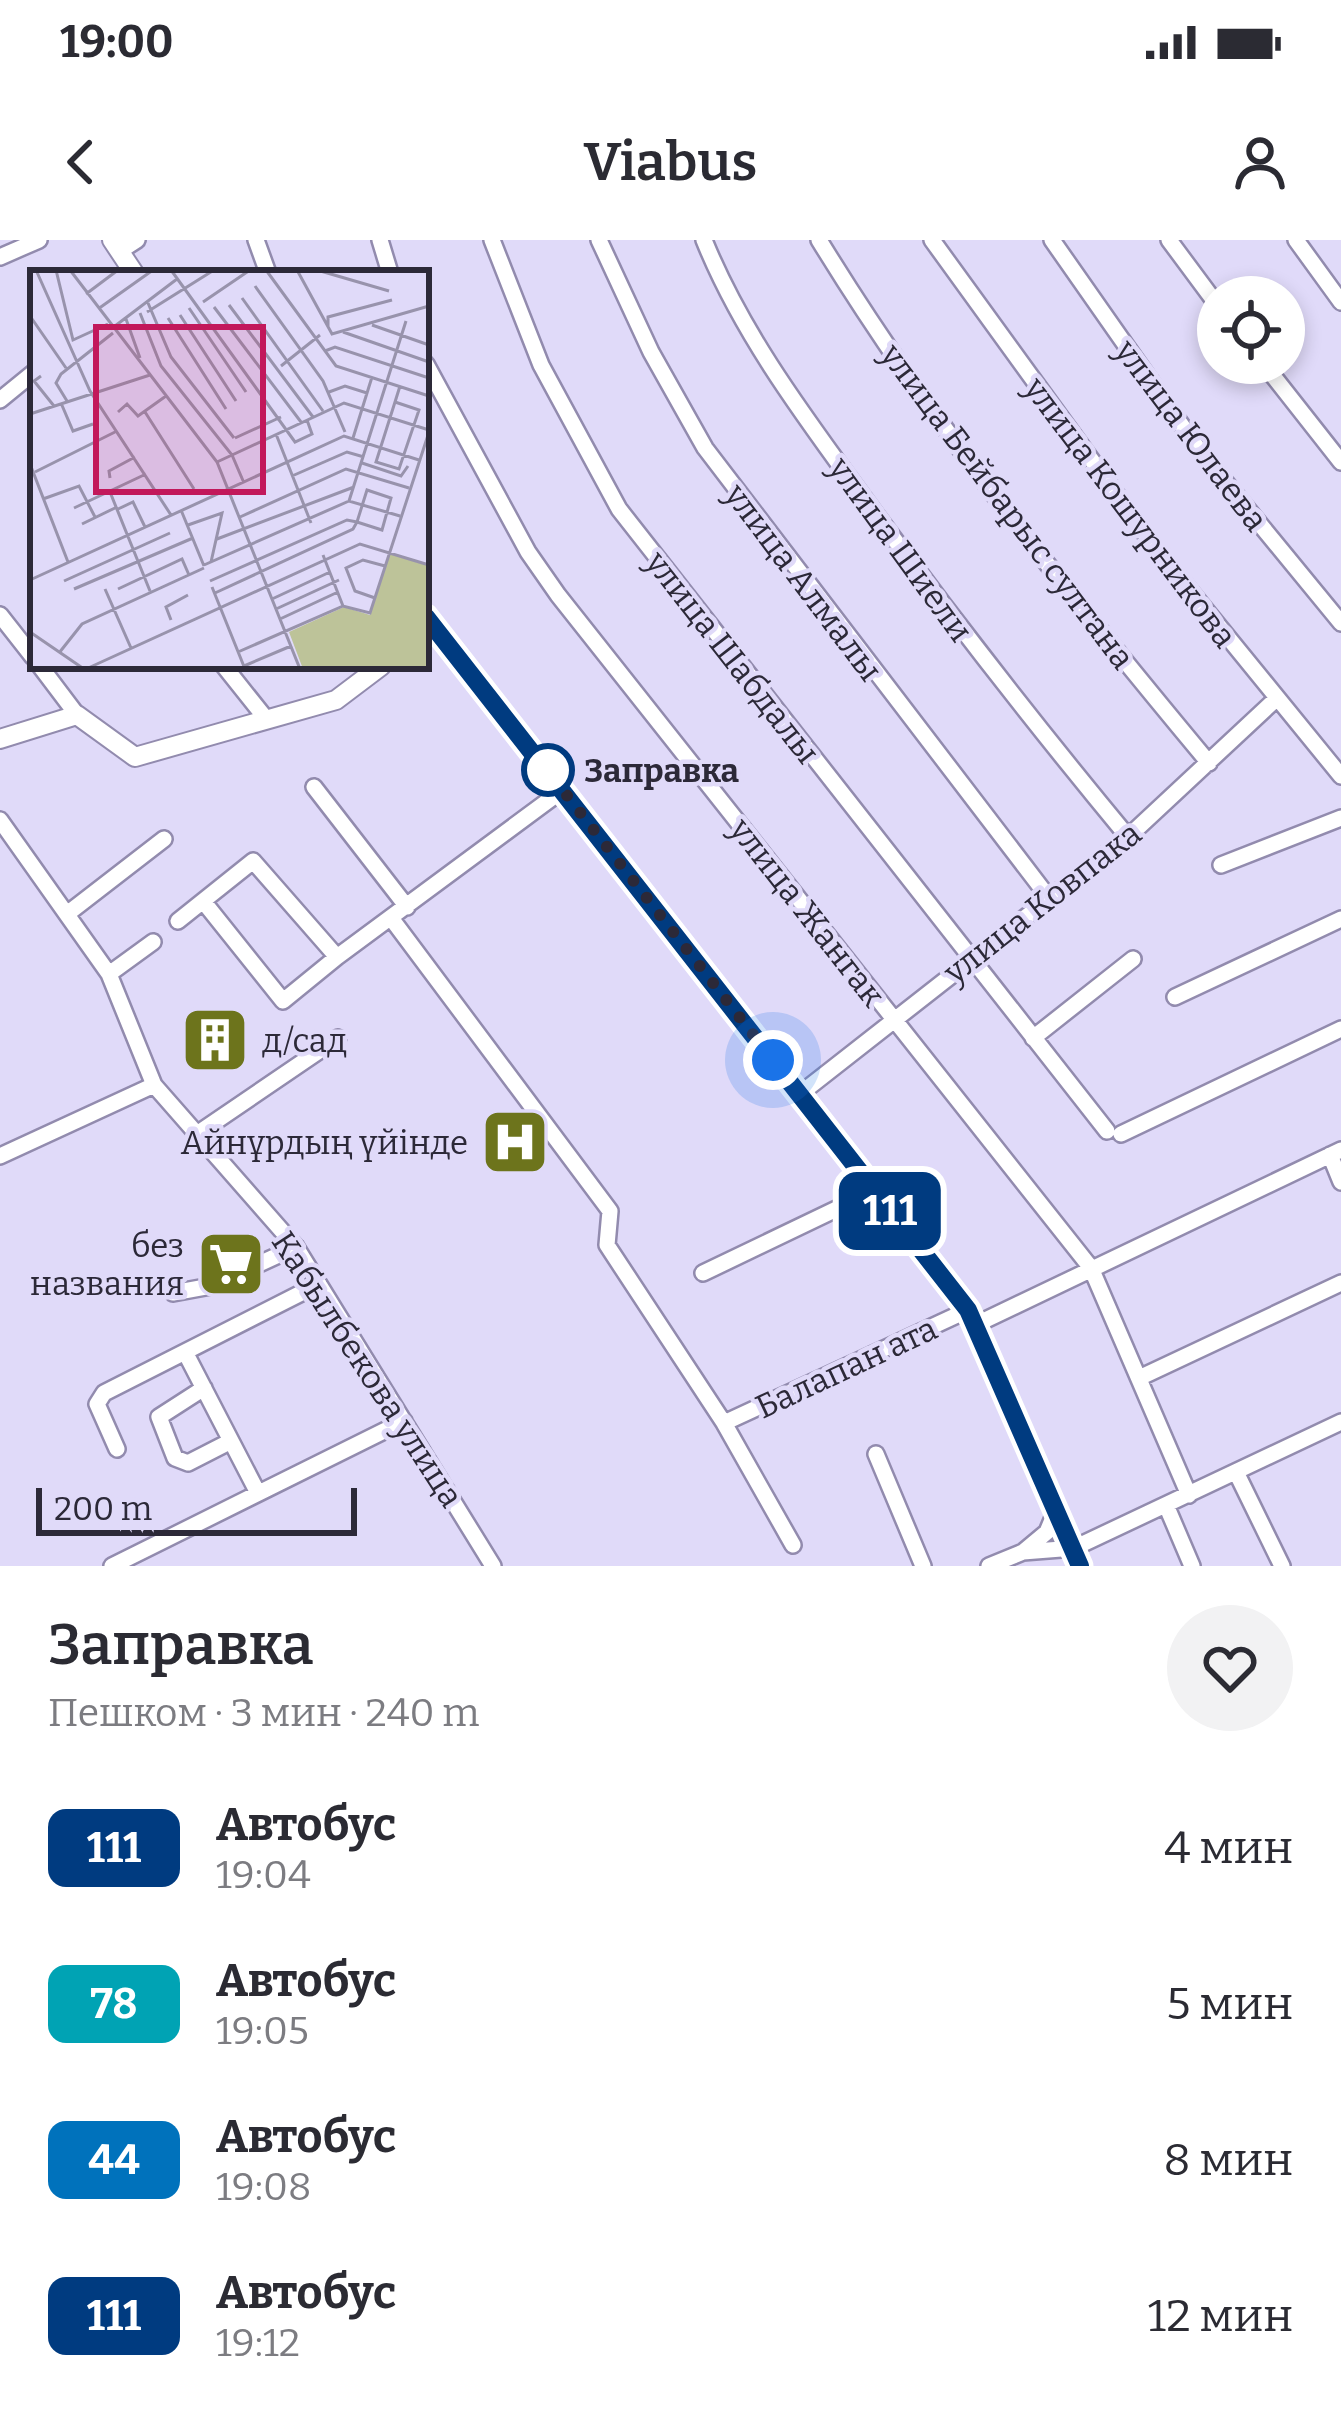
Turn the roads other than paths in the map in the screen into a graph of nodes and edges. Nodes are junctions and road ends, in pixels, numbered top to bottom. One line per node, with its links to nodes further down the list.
1 (39, 240): 14 (street)
2 (137, 240): 13 (street)
3 (256, 240): 15 (street)
4 (380, 240): 16 (street)
5 (492, 240): 54 (street, улица Шабдалы)
6 (599, 240): 44 (street, улица Алмалы)
7 (704, 240): 41 (street, улица Шиели)
8 (819, 240): 35 (street, улица Бейбарыс султана)
9 (932, 240): 31 (street, улица Кошурникова)
10 (1052, 240): 25 (street, улица Юлаева)
11 (1169, 240): 17 (street)
12 (1296, 240): 18 (street)
13 (116, 246)
14 (0, 257)
15 (267, 270)
16 (389, 270)
17 (1197, 278)
18 (1341, 302)
19 (429, 369): 57 (street, улица Жангак)
20 (30, 375): 22 (street)
21 (1280, 384): 23 (street)
22 (0, 400)
23 (1341, 462)
24 (0, 615): 27 (street)
25 (1341, 622)
26 (429, 626): 38 (main road)
27 (30, 653)
28 (42, 669): 32 (street)
29 (226, 669): 33 (street)
30 (377, 669): 33 (main road)
31 (1276, 700): 35 (street, улица Ковпака); 36 (street, улица Кошурникова)
32 (77, 715): 33 (main road); 34 (main road)
33 (267, 720)
34 (0, 739)
35 (1208, 763): 41 (street, улица Ковпака)
36 (1341, 776)
37 (314, 788): 46 (street)
38 (564, 789): 46 (street); 62 (main road)
39 (1341, 818): 43 (street)
40 (0, 820): 47 (street, Кабылбекова улица)
41 (1127, 837): 44 (street, улица Ковпака)
42 (164, 839): 47 (street)
43 (1221, 865)
44 (1048, 898): 54 (street, улица Ковпака)
45 (203, 901): 50 (street); 52 (street); 52 (street)
46 (407, 907): 48 (street)
47 (67, 914): 55 (street, Кабылбекова улица)
48 (392, 918): 52 (street); 79 (street)
49 (1341, 919): 56 (street)
50 (178, 921)
51 (152, 942): 55 (street)
52 (337, 957)
53 (1132, 959): 59 (street)
54 (969, 960): 57 (street, улица Ковпака); 59 (street, улица Шабдалы)
55 (109, 974): 61 (street, Кабылбекова улица)
56 (1174, 997)
57 (893, 1021): 62 (street, улица Ковпака); 69 (street, улица Жангак)
58 (1341, 1029): 59 (street, улица Шабдалы)
59 (1033, 1038)
60 (338, 1039): 63 (street)
61 (154, 1085): 63 (street, Кабылбекова улица); 65 (street)
62 (800, 1094): 67 (main road)
63 (197, 1134): 68 (street, Кабылбекова улица)
64 (1335, 1153): 66 (street); 69 (street, Балапан ата)
65 (0, 1156)
66 (1341, 1182)
67 (874, 1191): 70 (street); 74 (main road)
68 (296, 1247): 72 (street, Кабылбекова улица); 73 (street)
69 (1091, 1268): 74 (street, Балапан ата); 76 (street, улица Жангак)
70 (703, 1273)
71 (1341, 1283): 76 (street)
72 (319, 1284): 75 (street); 78 (street, Кабылбекова улица)
73 (173, 1293)
74 (972, 1317): 79 (street, Балапан ата); 88 (main road)
75 (185, 1352): 77 (street); 82 (street)
76 (1138, 1378): 86 (street, улица Жангак)
77 (203, 1388): 81 (street); 81 (street)
78 (404, 1421): 85 (street); 93 (street, Кабылбекова улица)
79 (724, 1423): 89 (street)
80 (1341, 1423): 84 (street)
81 (231, 1441): 85 (street)
82 (117, 1449)
83 (876, 1454): 94 (street)
84 (1236, 1472): 86 (street); 97 (street)
85 (258, 1493): 92 (street)
86 (1190, 1495): 87 (street)
87 (1166, 1505): 91 (street); 96 (street)
88 (1058, 1508): 90 (street); 91 (main road)
89 (793, 1545)
90 (1023, 1552): 91 (street); 95 (street)
91 (1077, 1557)
92 (113, 1566)
93 (493, 1566)
94 (922, 1566)
95 (989, 1566)
96 (1192, 1566)
97 (1282, 1566)

